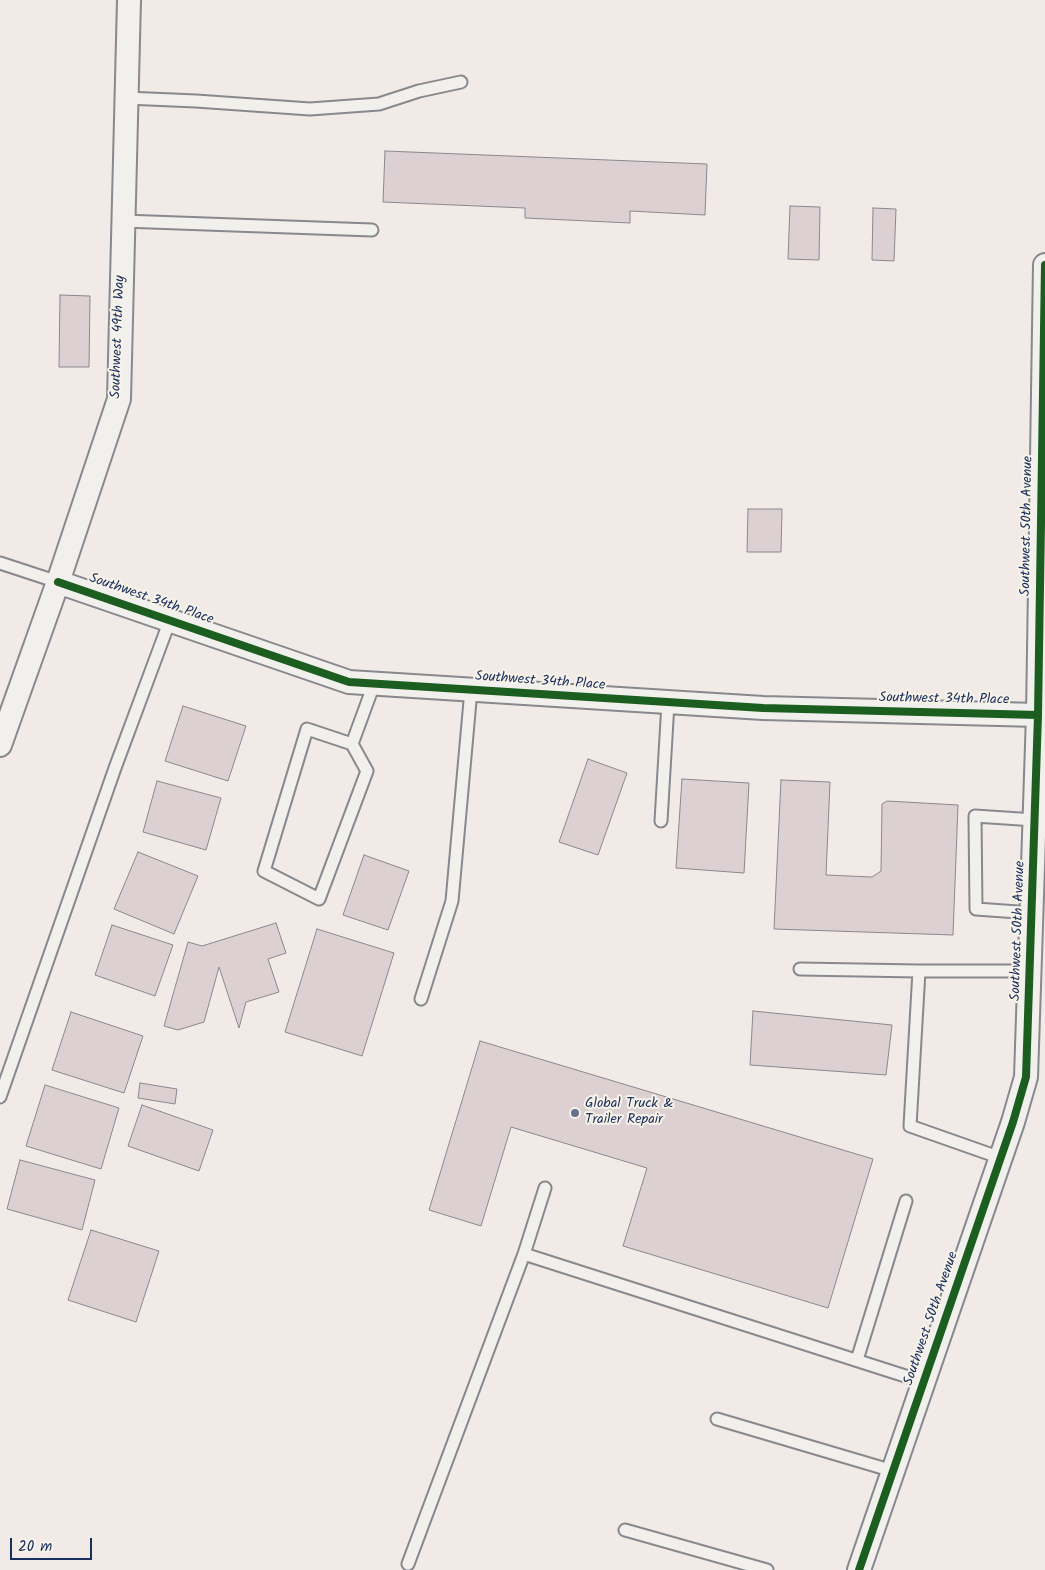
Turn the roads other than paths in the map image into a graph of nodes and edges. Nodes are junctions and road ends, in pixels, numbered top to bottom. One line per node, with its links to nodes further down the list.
1 (129, 0): 3 (street, Southwest 49th Way)
2 (461, 82): 3 (lane)
3 (126, 98): 4 (street, Southwest 49th Way)
4 (123, 220): 5 (lane); 8 (street, Southwest 49th Way)
5 (372, 230)
6 (1045, 265): 13 (street, Southwest 50th Avenue)
7 (0, 563): 8 (lane)
8 (58, 582): 9 (street, Southwest 34th Place); 15 (street, Southwest 49th Way)
9 (170, 620): 10 (street, Southwest 34th Place); 23 (lane)
10 (374, 684): 11 (street, Southwest 34th Place); 14 (lane)
11 (471, 690): 12 (street, Southwest 34th Place); 22 (lane)
12 (668, 703): 13 (street, Southwest 34th Place); 17 (lane)
13 (1038, 715): 16 (street, Southwest 50th Avenue)
14 (352, 744): 14 (lane)
15 (0, 745)
16 (1035, 820): 18 (street, Southwest 50th Avenue); 18 (lane)
17 (660, 821)
18 (1032, 913): 21 (street, Southwest 50th Avenue)
19 (800, 969): 20 (lane)
20 (919, 970): 21 (lane); 24 (lane)
21 (1030, 971): 24 (street, Southwest 50th Avenue)
22 (421, 999)
23 (0, 1097)
24 (1001, 1158): 29 (street, Southwest 50th Avenue)
25 (545, 1188): 27 (lane)
26 (906, 1201): 28 (lane)
27 (524, 1254): 28 (lane); 33 (lane)
28 (857, 1360): 29 (lane)
29 (924, 1382): 31 (street, Southwest 50th Avenue)
30 (717, 1419): 31 (lane)
31 (893, 1471): 35 (street, Southwest 50th Avenue)
32 (625, 1530): 34 (lane)
33 (408, 1564)
34 (767, 1570)
35 (859, 1570)

